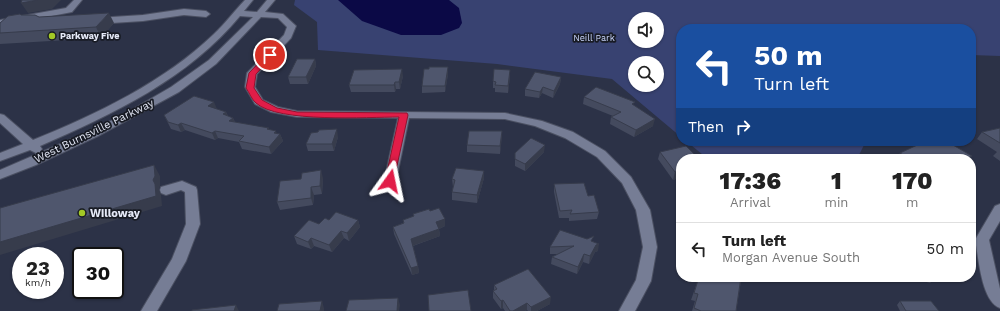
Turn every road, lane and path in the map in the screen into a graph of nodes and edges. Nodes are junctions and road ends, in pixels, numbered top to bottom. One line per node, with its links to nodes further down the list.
1 (78, 0): 8 (street)
2 (249, 0): 4 (street, West Burnsville Parkway)
3 (271, 0): 6 (street, West Burnsville Parkway)
4 (237, 13): 6 (street); 11 (street, West Burnsville Parkway)
5 (206, 14): 7 (street)
6 (260, 14): 9 (street); 13 (street, West Burnsville Parkway)
7 (90, 21)
8 (0, 23)
9 (404, 115): 15 (street); 20 (street)
10 (0, 117): 11 (street)
11 (32, 145): 12 (street, West Burnsville Parkway); 13 (street)
12 (0, 157)
13 (43, 157): 14 (street, West Burnsville Parkway)
14 (0, 175)
15 (390, 181)
16 (166, 190): 19 (street)
17 (1000, 208): 18 (street)
18 (1000, 301)
19 (149, 311)
20 (627, 311)

